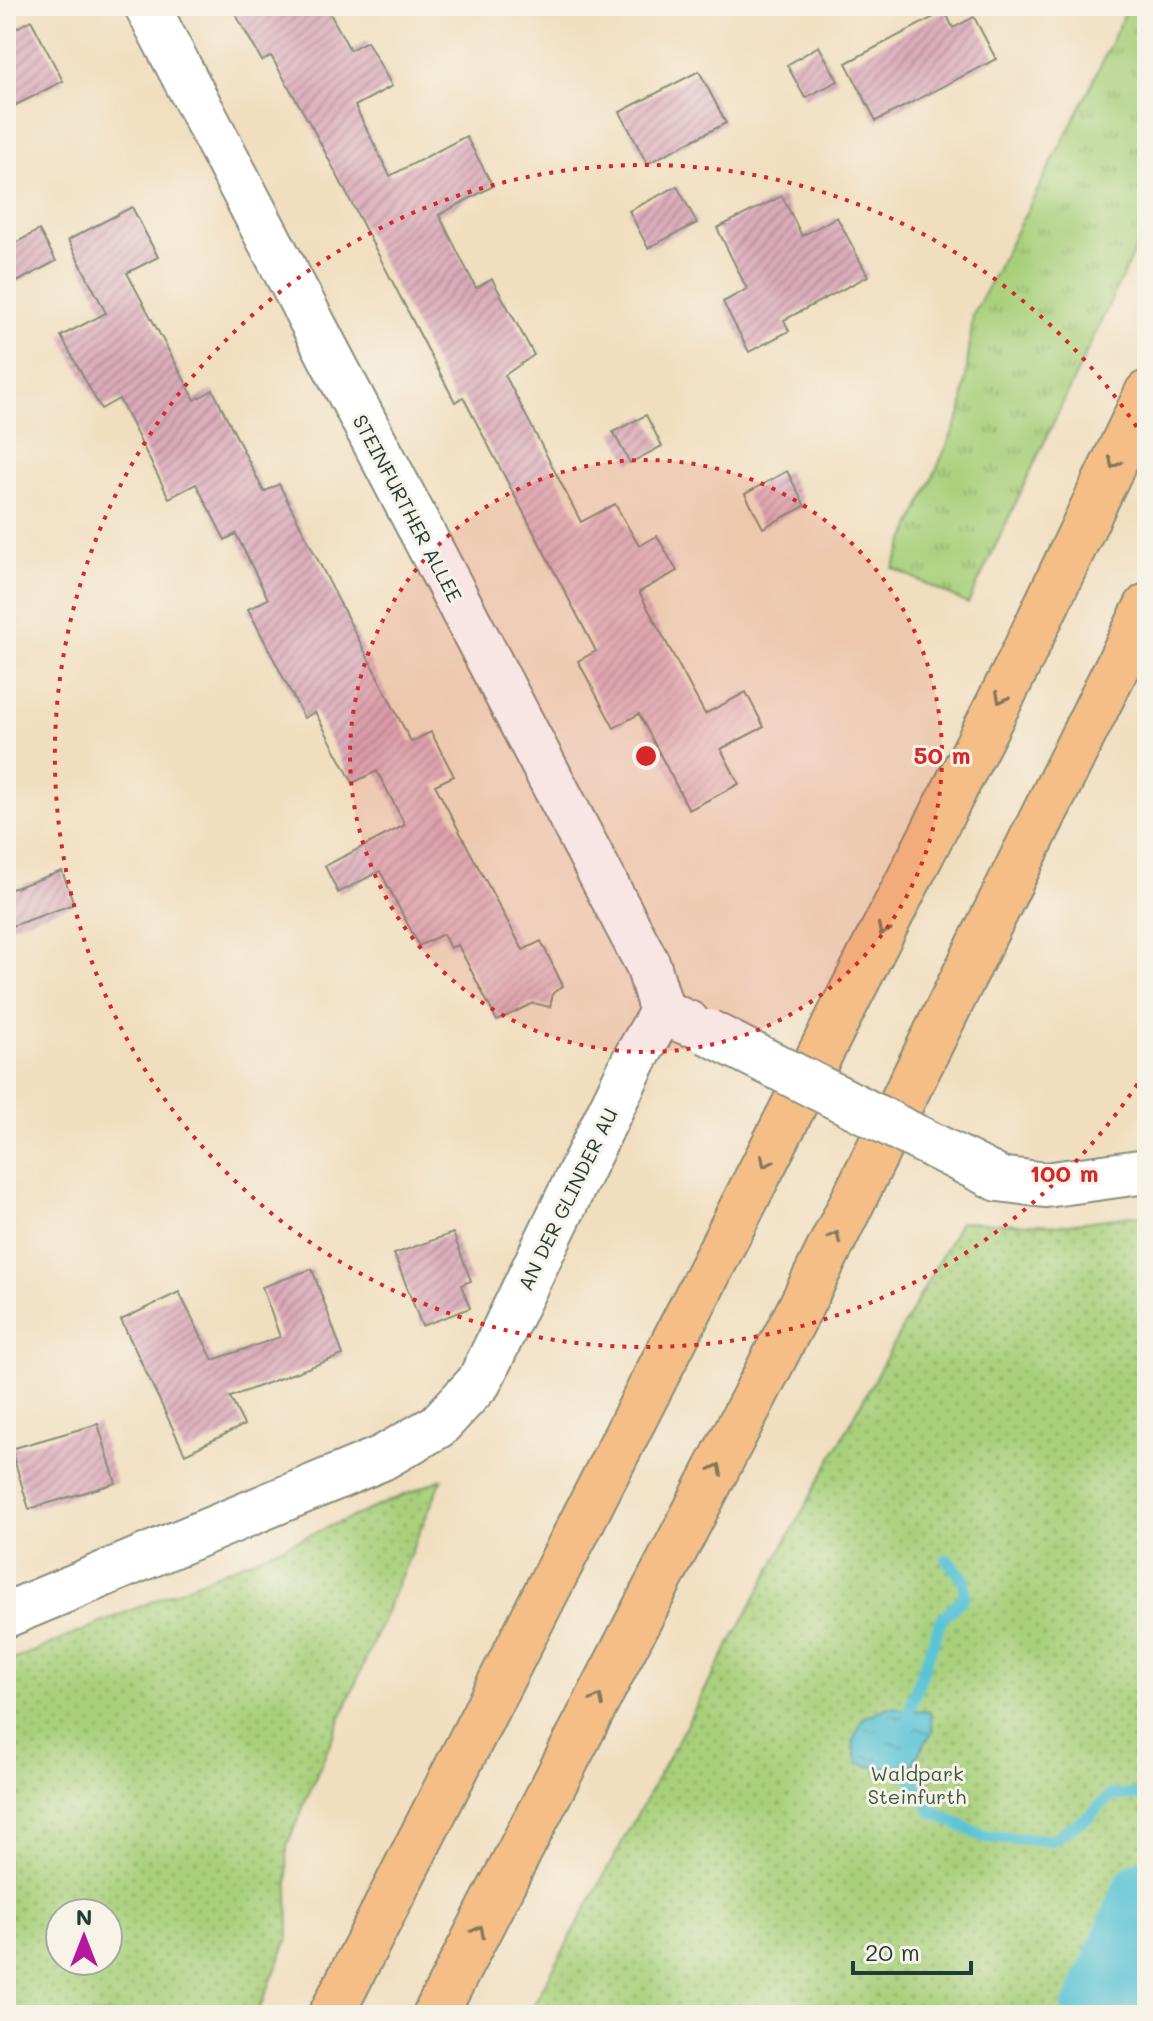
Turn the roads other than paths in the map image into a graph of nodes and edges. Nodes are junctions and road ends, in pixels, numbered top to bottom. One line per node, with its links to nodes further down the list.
1 (147, 6): 4 (street, STEINFURTHER ALLEE)
2 (1147, 393): 8 (highway, one-way to 8)
3 (1147, 606): 7 (highway, one-way to 3)
4 (662, 1012): 5 (street, bridge); 6 (street, AN DER GLINDER AU)
5 (1147, 1171)
6 (6, 1615)
7 (439, 2008)
8 (331, 2015)

